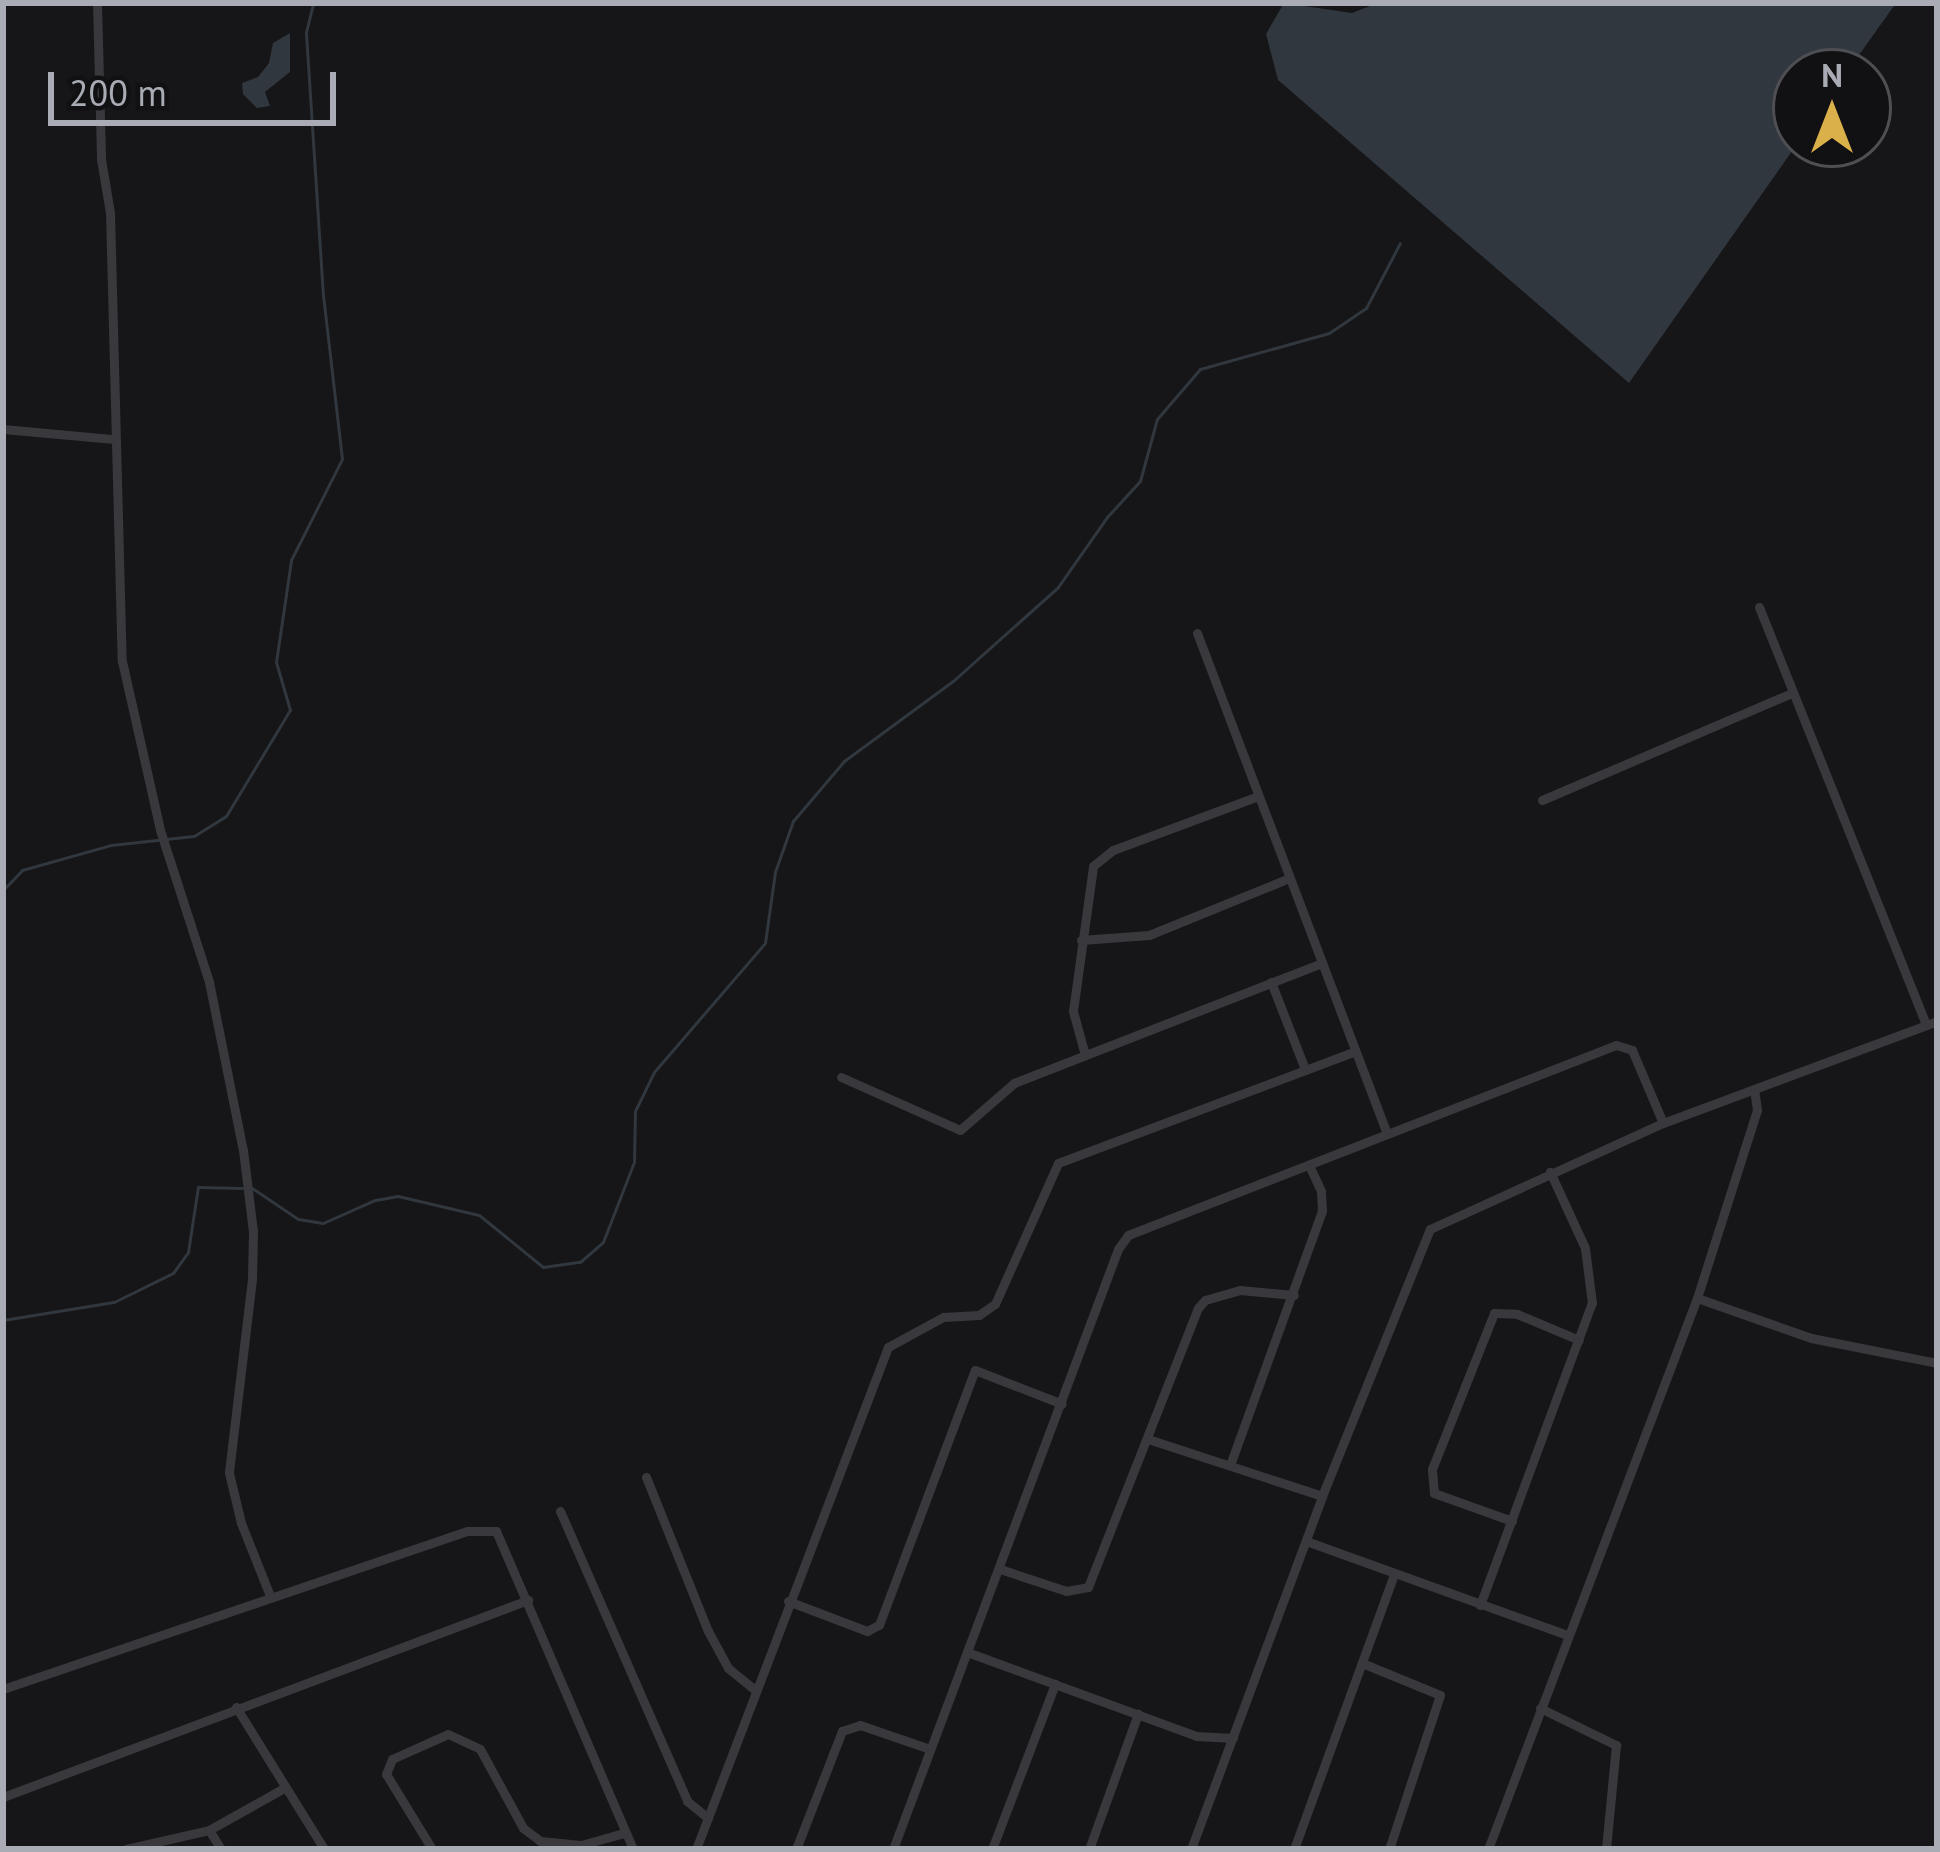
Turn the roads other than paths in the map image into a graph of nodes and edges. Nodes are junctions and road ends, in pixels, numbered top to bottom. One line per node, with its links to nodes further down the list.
1 (97, 3): 3 (street)
2 (3, 429): 3 (street)
3 (112, 439): 37 (street)
4 (1759, 608): 6 (street)
5 (1197, 632): 7 (street)
6 (1792, 693): 8 (street); 13 (street)
7 (1258, 796): 9 (street); 10 (street)
8 (1542, 800)
9 (1287, 878): 10 (street); 11 (street)
10 (1081, 940): 15 (street)
11 (1320, 964): 12 (street); 14 (street)
12 (1271, 982): 15 (street); 16 (street)
13 (1931, 1023): 18 (street)
14 (1354, 1052): 16 (street); 20 (street)
15 (1085, 1055): 17 (street)
16 (1305, 1069): 39 (street)
17 (841, 1077)
18 (1754, 1089): 19 (street); 24 (street)
19 (1663, 1123): 20 (street); 22 (street)
20 (1386, 1131): 21 (street)
21 (1309, 1165): 23 (street); 27 (street)
22 (1550, 1172): 25 (street); 31 (street)
23 (1294, 1295): 28 (street); 29 (street)
24 (1697, 1298): 26 (street); 41 (street)
25 (1579, 1340): 33 (street); 33 (street)
26 (1937, 1363)
27 (1061, 1404): 35 (street); 39 (street)
28 (1148, 1439): 29 (street); 35 (street)
29 (1230, 1465): 31 (street)
30 (646, 1477): 45 (street)
31 (1322, 1496): 34 (street)
32 (560, 1511): 54 (street)
33 (1512, 1521): 40 (street)
34 (1306, 1541): 36 (street); 50 (street)
35 (1000, 1569): 42 (street)
36 (1394, 1574): 40 (street); 43 (street)
37 (269, 1596): 38 (street); 46 (street)
38 (528, 1600): 47 (street); 56 (street)
39 (788, 1600): 45 (street)
40 (1480, 1605): 41 (street)
41 (1567, 1635): 48 (street)
42 (967, 1652): 44 (street); 51 (street)
43 (1362, 1663): 68 (street); 69 (street)
44 (1055, 1684): 49 (street); 65 (street)
45 (753, 1688): 54 (street)
46 (3, 1689)
47 (236, 1707): 52 (street); 53 (street)
48 (1540, 1708): 70 (street); 71 (street)
49 (1138, 1714): 50 (street); 66 (street)
50 (1233, 1738): 67 (street)
51 (930, 1749): 63 (street); 64 (street)
52 (284, 1788): 55 (street); 59 (street)
53 (3, 1797)
54 (708, 1819): 62 (street)
55 (209, 1830): 57 (street); 58 (street)
56 (624, 1833): 60 (street); 61 (street)
57 (126, 1849)
58 (221, 1849)
59 (325, 1849)
60 (432, 1849)
61 (633, 1849)
62 (695, 1849)
63 (796, 1849)
64 (893, 1849)
65 (992, 1849)
66 (1089, 1849)
67 (1190, 1849)
68 (1294, 1849)
69 (1389, 1849)
70 (1488, 1849)
71 (1606, 1849)

